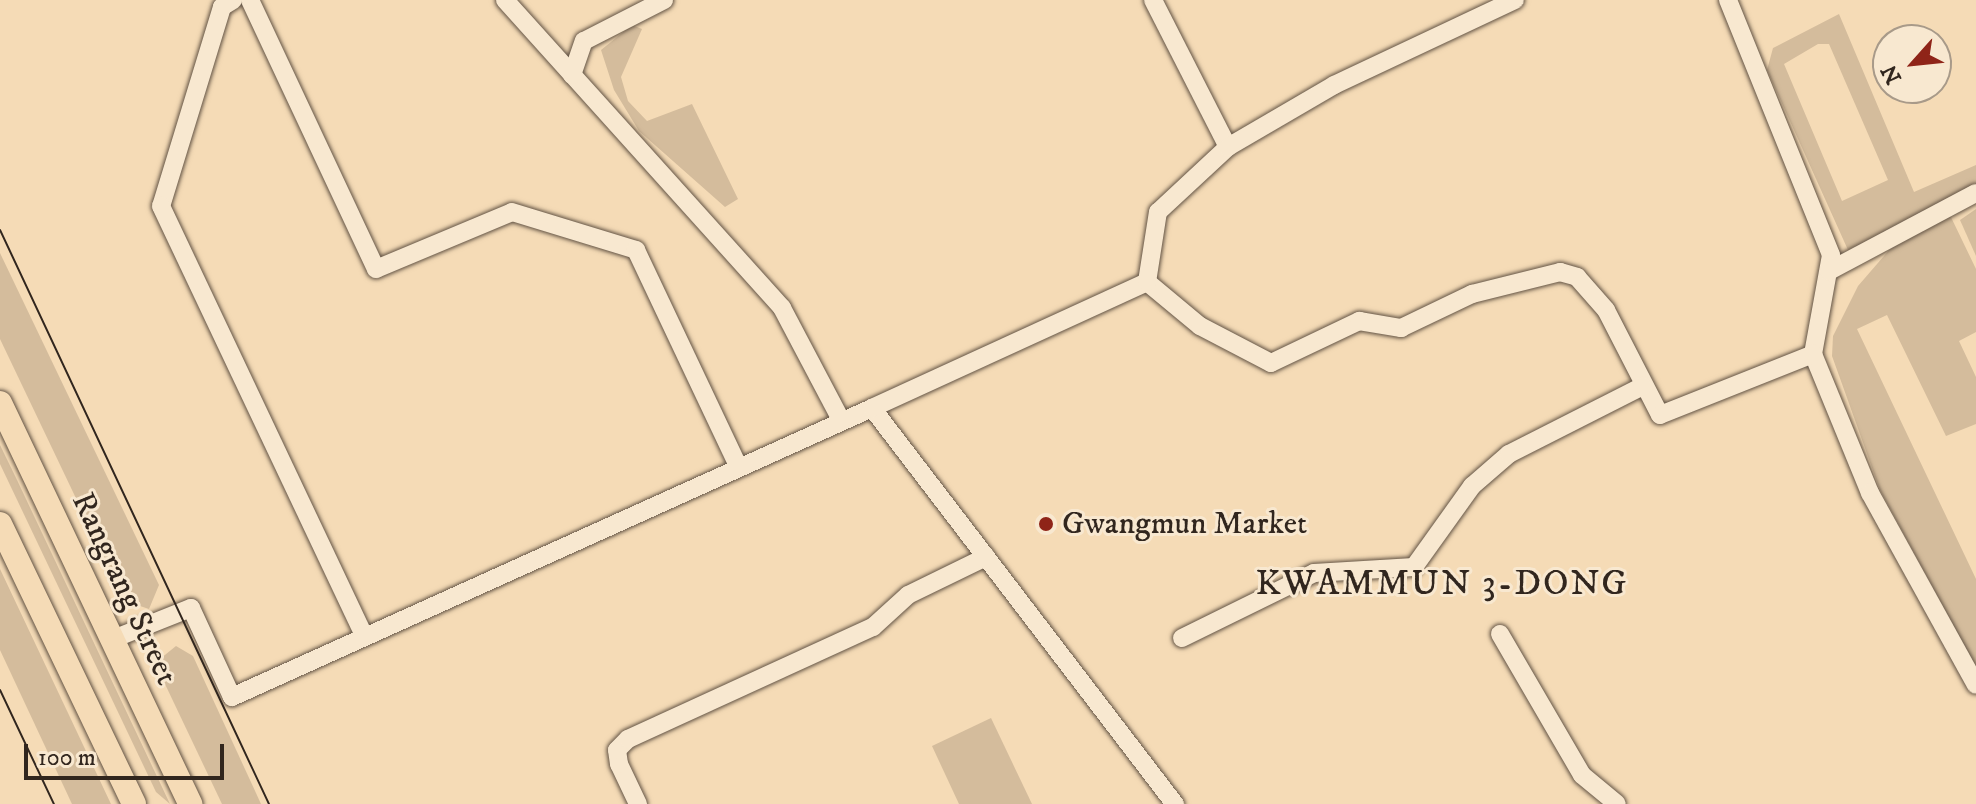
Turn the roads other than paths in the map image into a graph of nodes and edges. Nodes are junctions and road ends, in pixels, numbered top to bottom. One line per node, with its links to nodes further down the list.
1 (233, 0): 22 (street)
2 (250, 0): 18 (street)
3 (505, 0): 8 (street)
4 (664, 0): 8 (street)
5 (1153, 0): 9 (street)
6 (1515, 0): 9 (street)
7 (1728, 0): 11 (street)
8 (572, 75): 17 (street)
9 (1228, 147): 12 (street)
10 (1976, 193): 11 (street)
11 (1829, 271): 13 (street)
12 (1147, 282): 14 (street); 16 (street)
13 (1813, 354): 14 (street); 25 (street)
14 (1643, 386): 23 (street)
15 (0, 403): 24 (main road, Rangrang Street)
16 (872, 408): 17 (street); 20 (street)
17 (840, 418): 18 (street)
18 (737, 464): 22 (street)
19 (0, 524): 26 (main road)
20 (986, 557): 28 (street); 29 (street)
21 (1500, 634): 30 (street)
22 (364, 636): 24 (street)
23 (1182, 638)
24 (113, 639): 27 (main road, Rangrang Street)
25 (1976, 685)
26 (134, 804)
27 (190, 804)
28 (638, 804)
29 (1175, 804)
30 (1617, 804)

